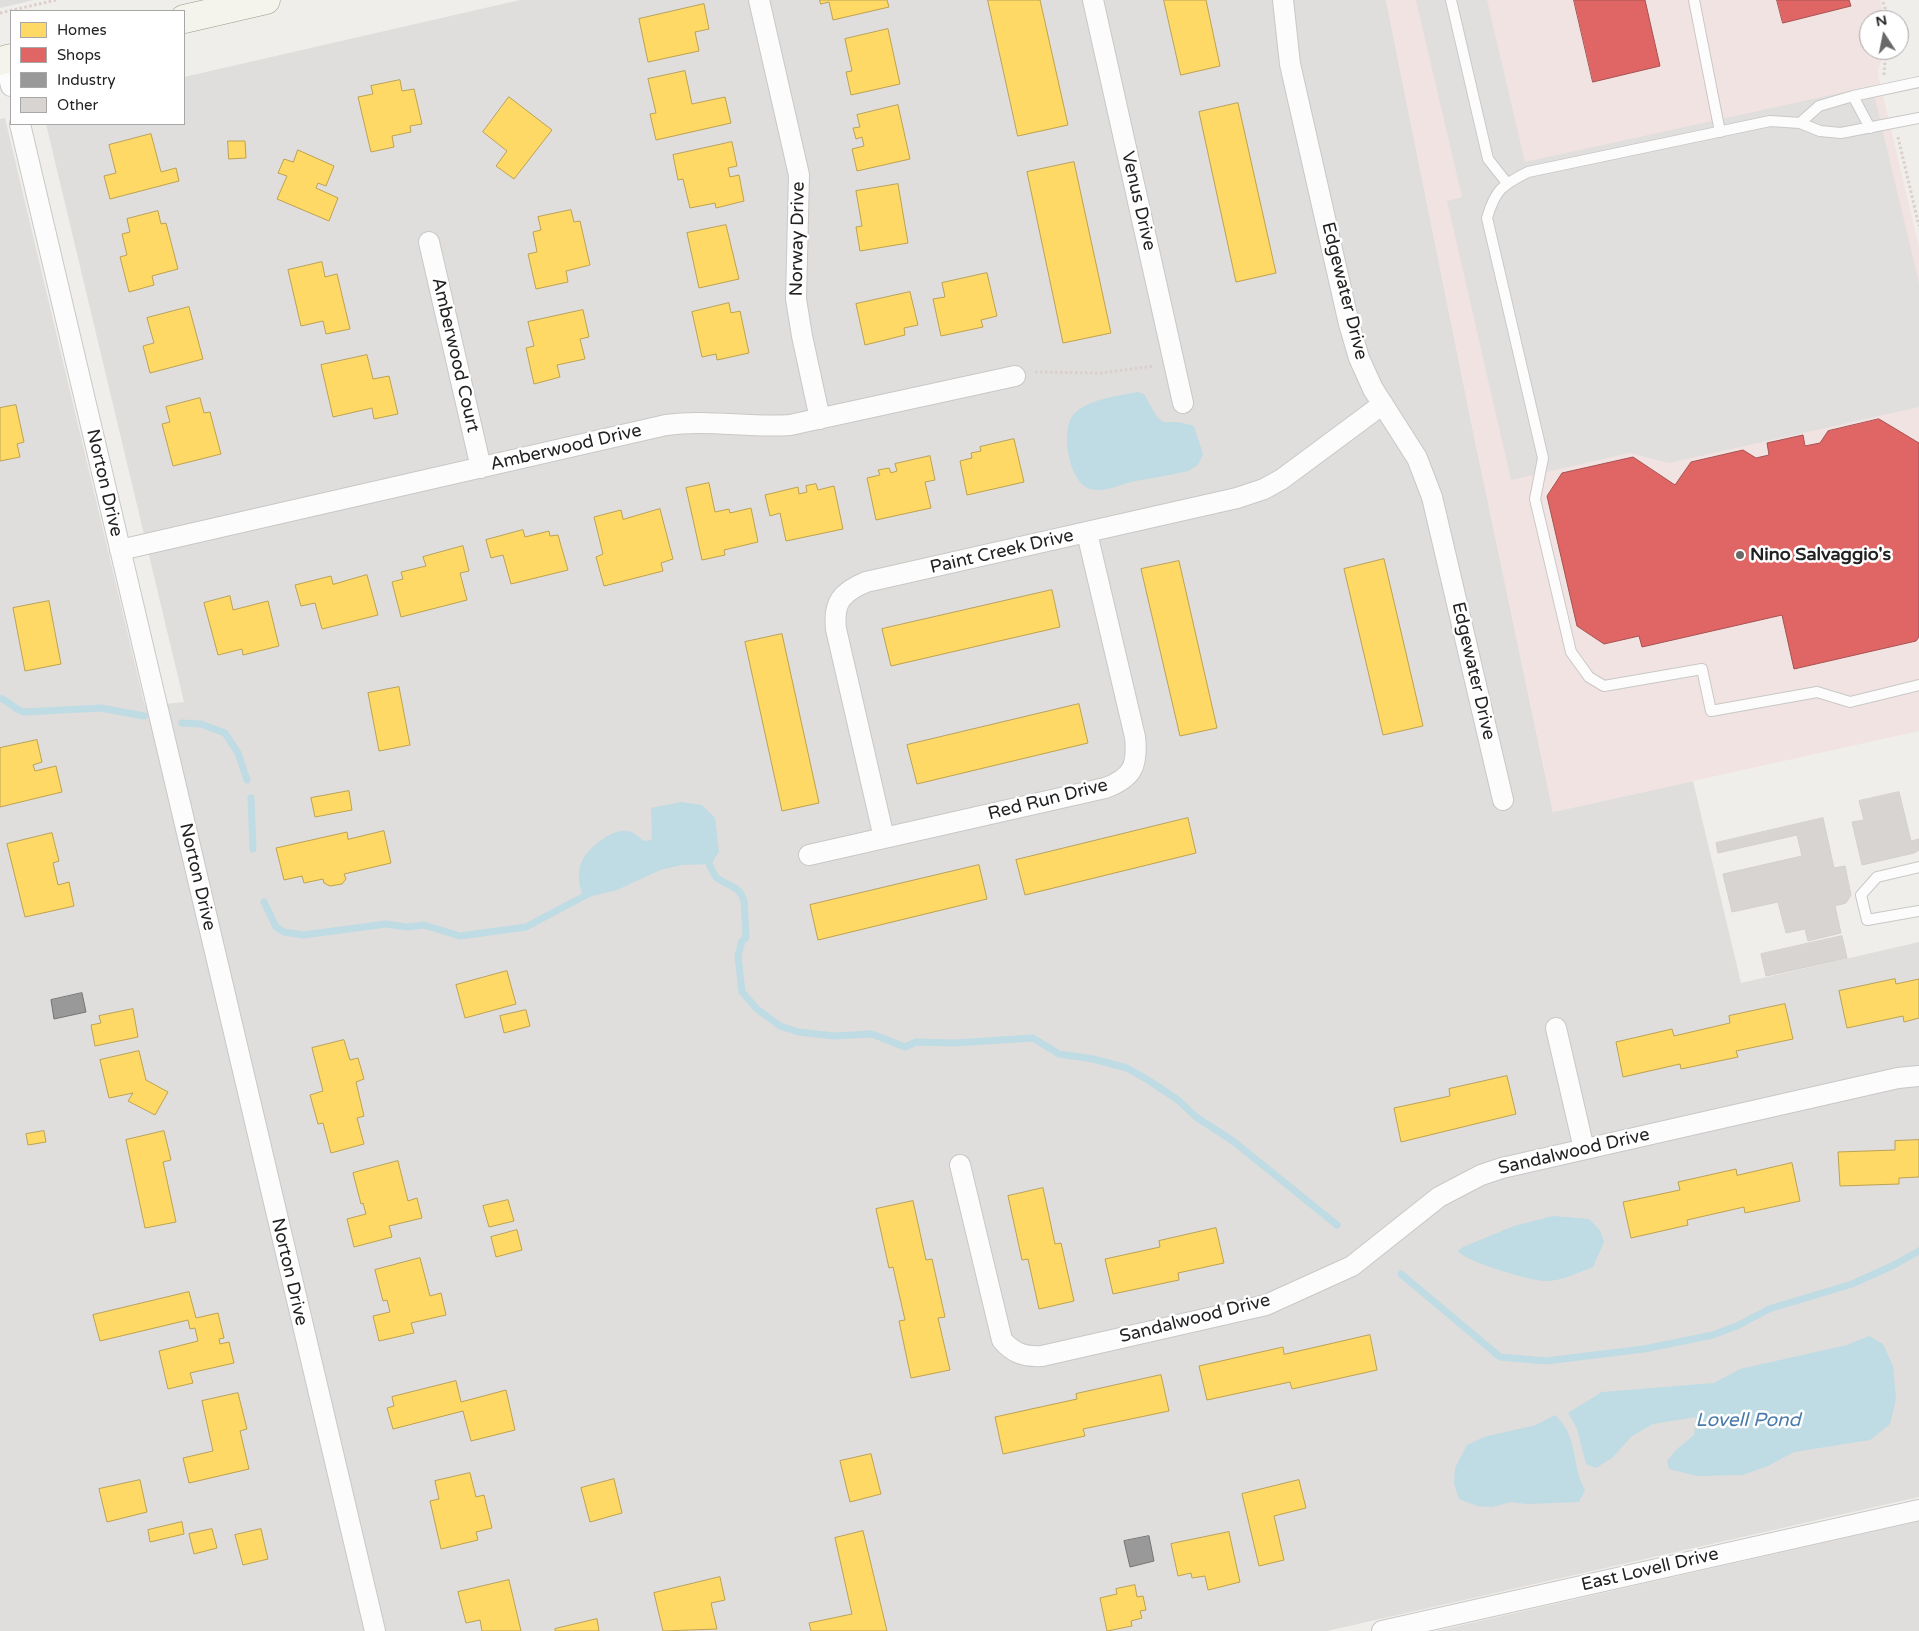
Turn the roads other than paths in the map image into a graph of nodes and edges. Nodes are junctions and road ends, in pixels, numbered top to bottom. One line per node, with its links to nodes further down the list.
1 (266, 0): 7 (street)
2 (759, 0): 22 (street, Norway Drive)
3 (1093, 0): 20 (street, Venus Drive)
4 (1283, 0): 21 (street, Edgewater Drive)
5 (1451, 0): 17 (lane)
6 (1694, 0): 16 (lane)
7 (185, 19)
8 (5, 60): 9 (street)
9 (10, 82)
10 (1919, 82): 11 (lane)
11 (1853, 96): 13 (lane); 15 (lane)
12 (1919, 118): 15 (lane)
13 (1800, 123): 15 (lane); 16 (lane)
14 (20, 125): 25 (street, Norton Drive)
15 (1870, 128)
16 (1720, 132): 17 (lane)
17 (1507, 183): 26 (lane)
18 (429, 242): 23 (street, Amberwood Court)
19 (1015, 376): 22 (street, Amberwood Drive)
20 (1183, 403)
21 (1383, 404): 24 (street, Paint Creek Drive); 27 (street, Edgewater Drive)
22 (820, 419): 23 (street, Amberwood Drive)
23 (481, 468): 25 (street, Amberwood Drive)
24 (1087, 533): 28 (street, Red Run Drive); 28 (street, Paint Creek Drive)
25 (120, 550): 37 (street, Norton Drive)
26 (1919, 685)
27 (1503, 800)
28 (884, 838): 29 (street, Red Run Drive)
29 (810, 855)
30 (1919, 867): 31 (lane)
31 (1919, 911)
32 (1556, 1028): 34 (street)
33 (1919, 1076): 34 (street, Sandalwood Drive)
34 (1584, 1149): 35 (street, Sandalwood Drive)
35 (960, 1165)
36 (1919, 1510): 38 (street, East Lovell Drive)
37 (374, 1631)
38 (1382, 1631)

